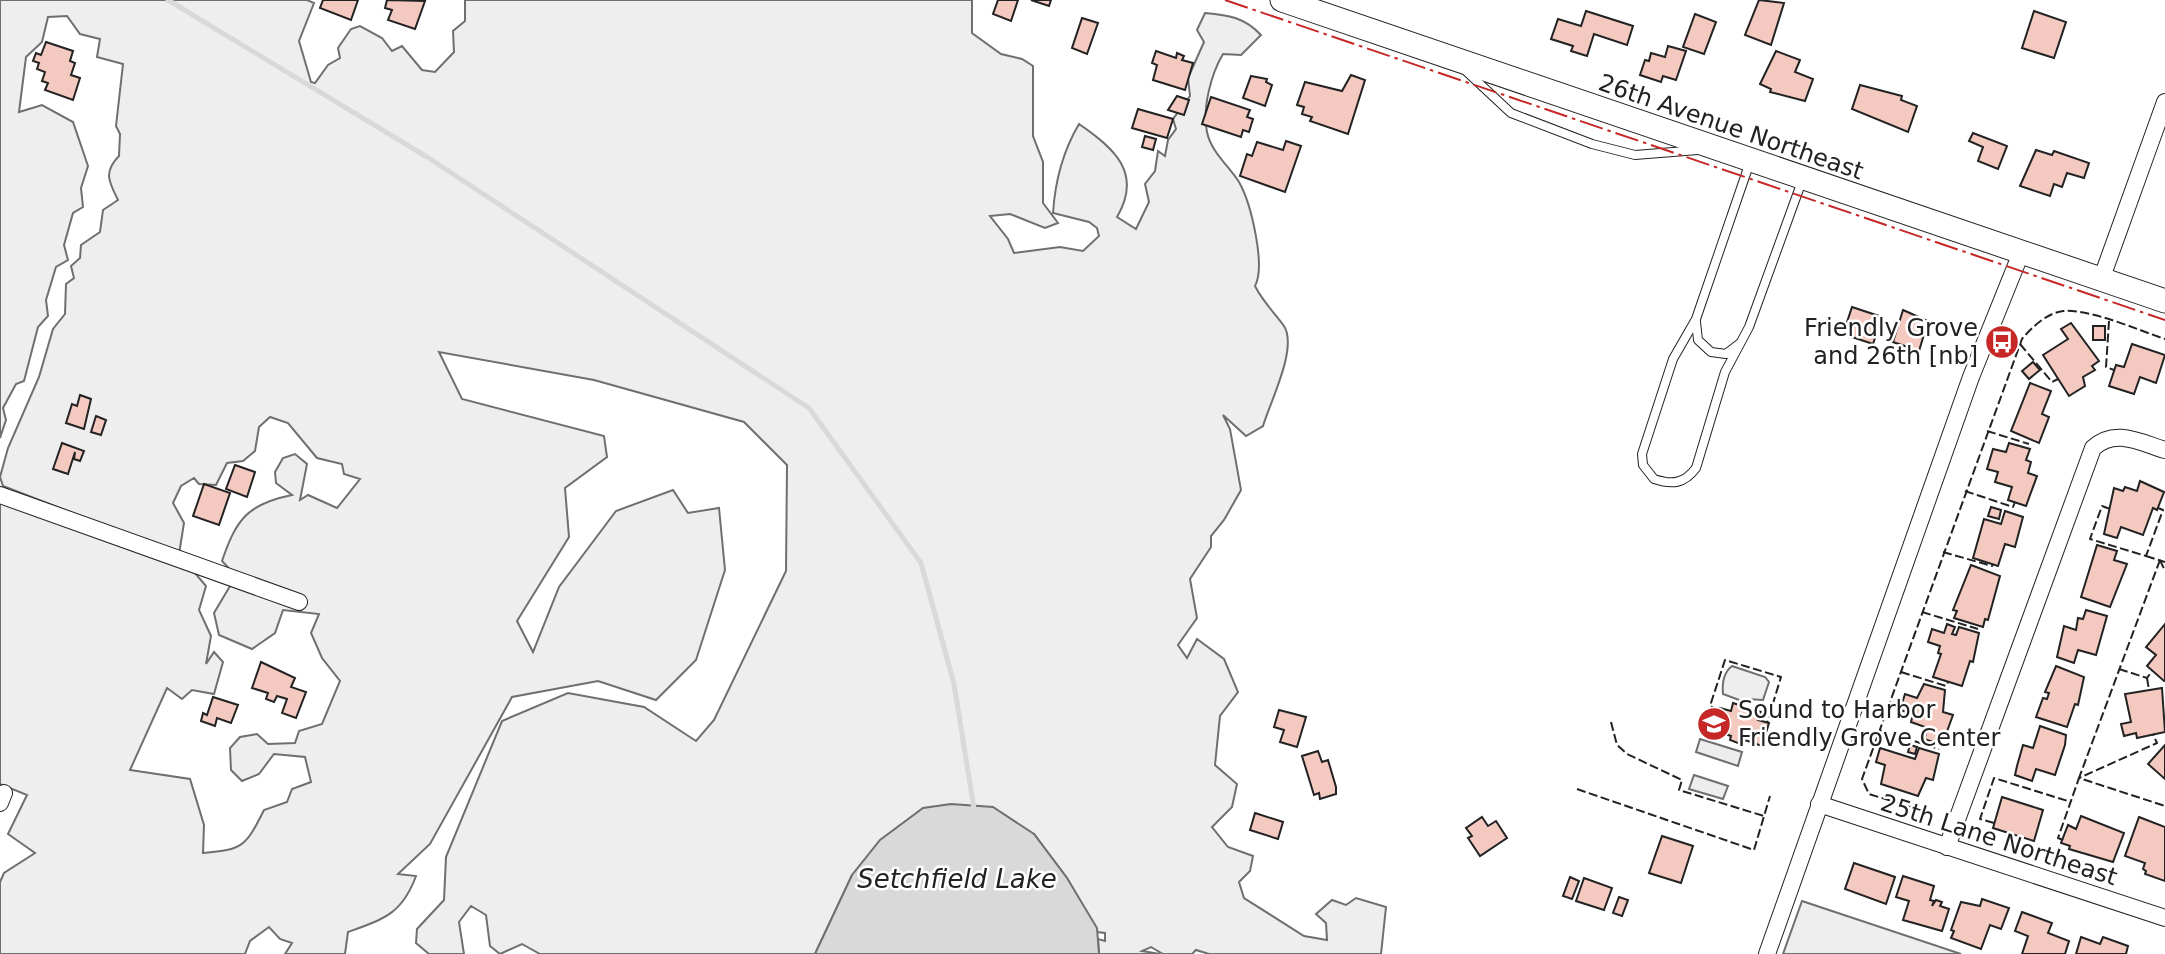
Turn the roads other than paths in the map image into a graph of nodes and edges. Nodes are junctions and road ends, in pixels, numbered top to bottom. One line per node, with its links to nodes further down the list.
1 (1282, 0): 2 (street, 26th Avenue Northeast)
2 (1454, 60): 4 (street, 26th Avenue Northeast); 4 (lane)
3 (2165, 102): 8 (street)
4 (1712, 148): 5 (street, 26th Avenue Northeast)
5 (1750, 162): 6 (street, 26th Avenue Northeast); 10 (lane)
6 (1802, 179): 7 (street, 26th Avenue Northeast); 11 (lane)
7 (2021, 253): 8 (street, 26th Avenue Northeast); 15 (street)
8 (2101, 280): 9 (street, 26th Avenue Northeast)
9 (2165, 301)
10 (1696, 319): 11 (lane); 11 (lane)
11 (1741, 342)
12 (2165, 450): 16 (street)
13 (0, 495): 14 (street)
14 (299, 602)
15 (1819, 804): 16 (street, 25th Lane Northeast); 18 (street)
16 (1947, 847): 17 (street, 25th Lane Northeast)
17 (2165, 918)
18 (1767, 954)

